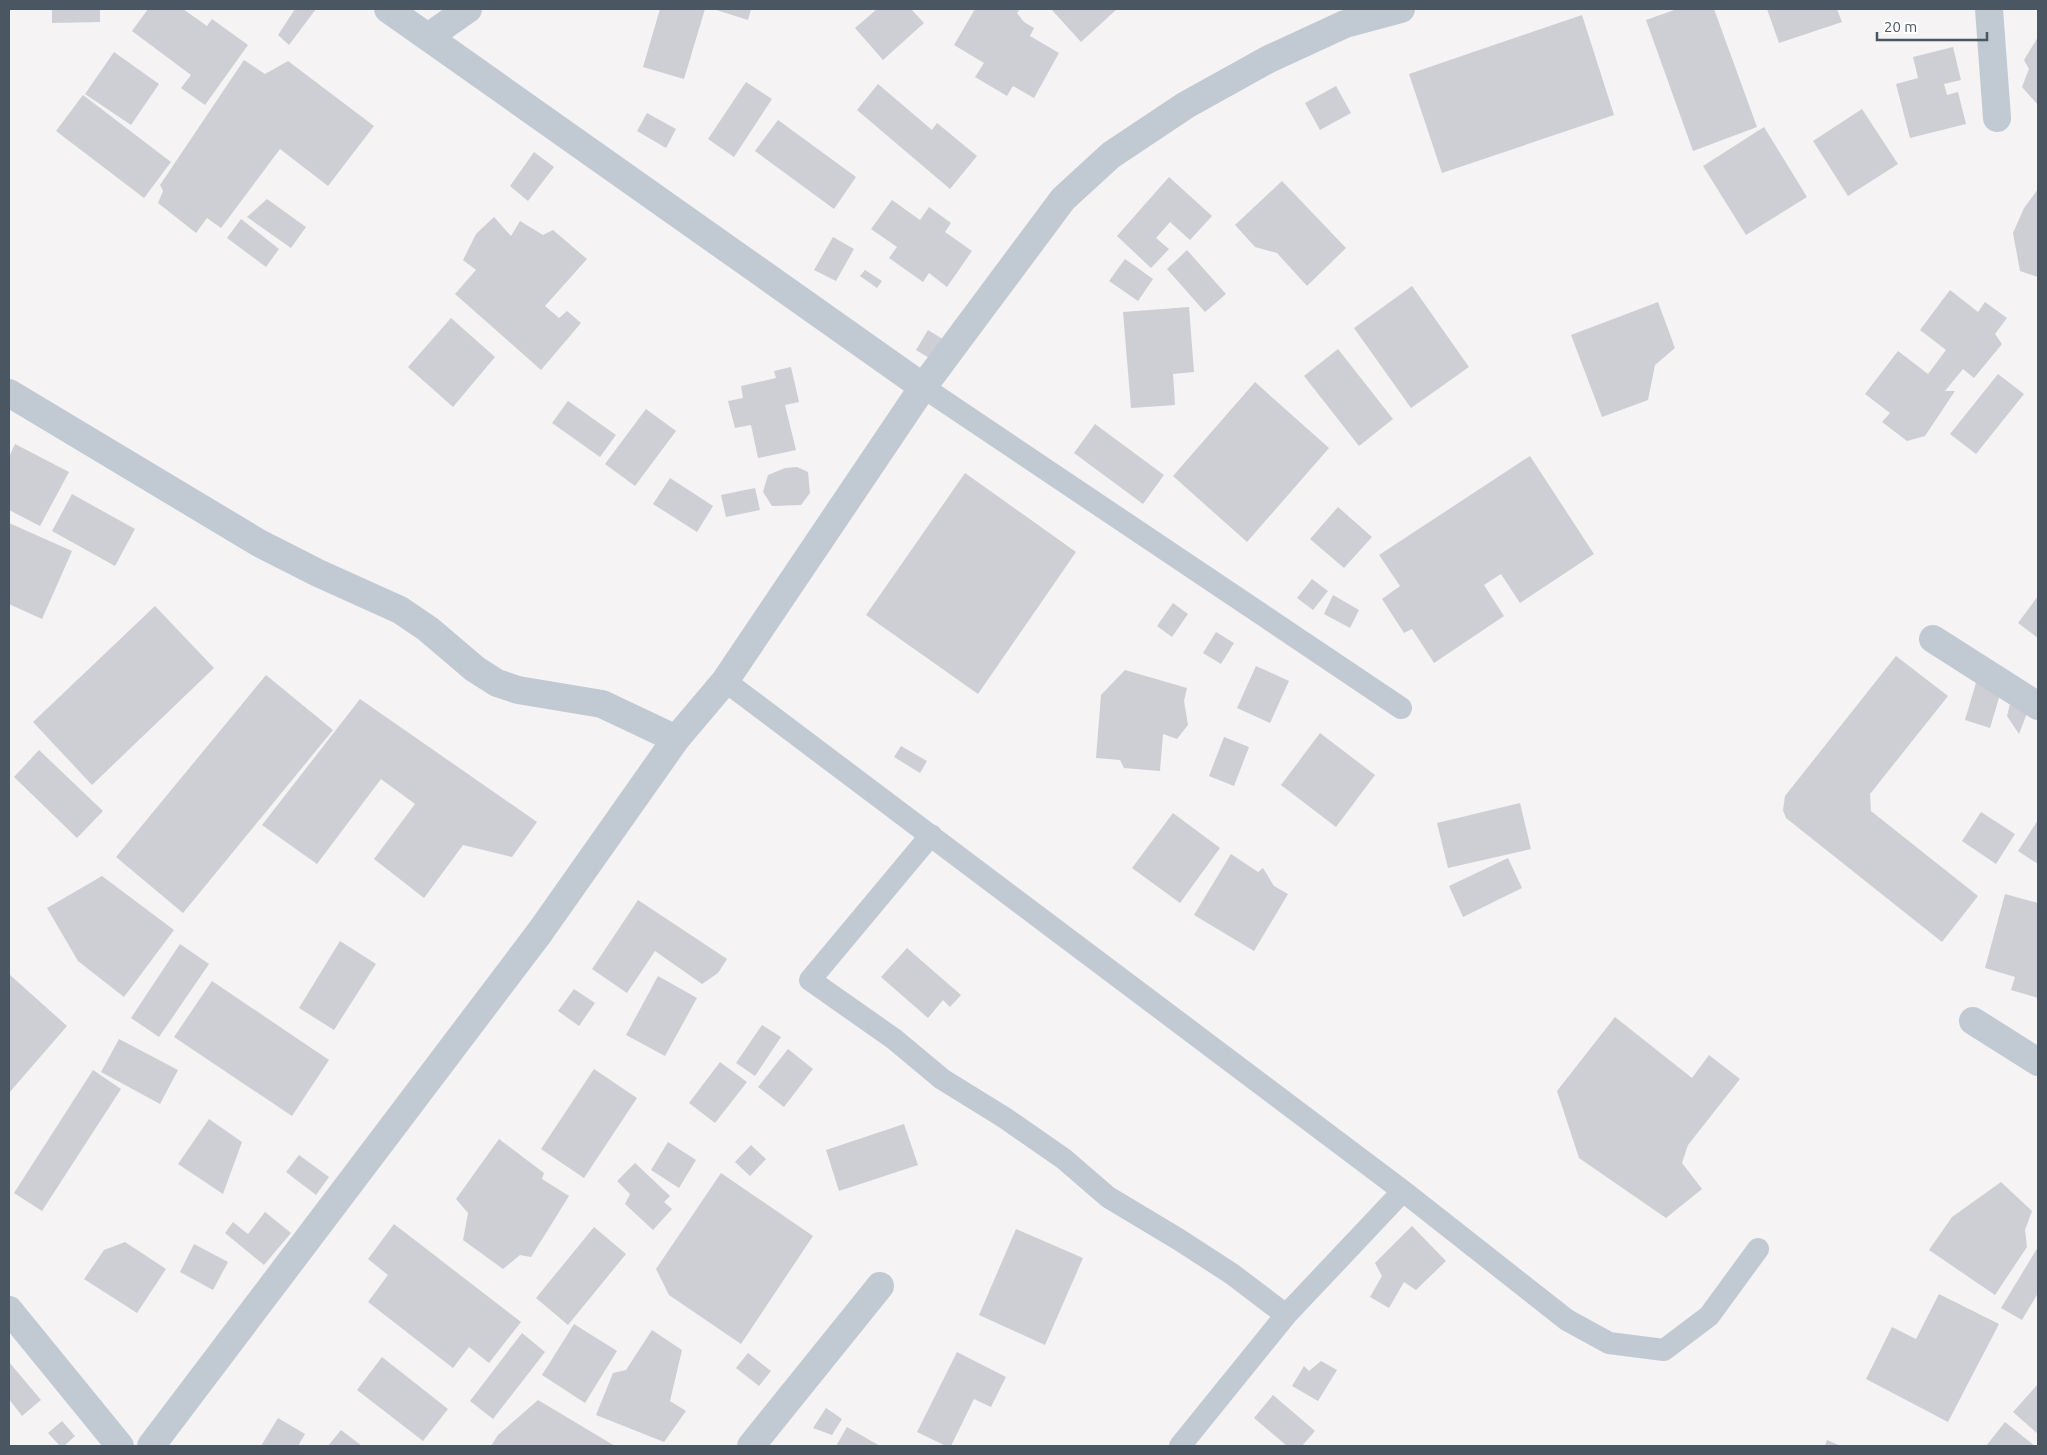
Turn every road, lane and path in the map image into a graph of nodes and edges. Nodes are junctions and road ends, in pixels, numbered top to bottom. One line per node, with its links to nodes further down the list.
1 (388, 9): 5 (street)
2 (468, 9): 5 (street)
3 (1401, 9): 7 (street)
4 (1989, 9): 6 (street)
5 (428, 37): 7 (street)
6 (1997, 118)
7 (923, 387): 10 (street); 12 (lane)
8 (9, 392): 13 (street)
9 (1933, 639): 11 (street)
10 (726, 682): 13 (street); 14 (lane)
11 (2038, 706)
12 (1401, 708)
13 (676, 739): 23 (street)
14 (932, 836): 17 (lane); 21 (lane)
15 (1972, 1021): 16 (street)
16 (2038, 1062)
17 (1403, 1191): 18 (lane); 21 (lane)
18 (1758, 1249)
19 (880, 1286): 24 (street)
20 (9, 1310): 22 (street)
21 (1286, 1315): 25 (lane)
22 (120, 1446)
23 (151, 1446)
24 (751, 1446)
25 (1180, 1446)

